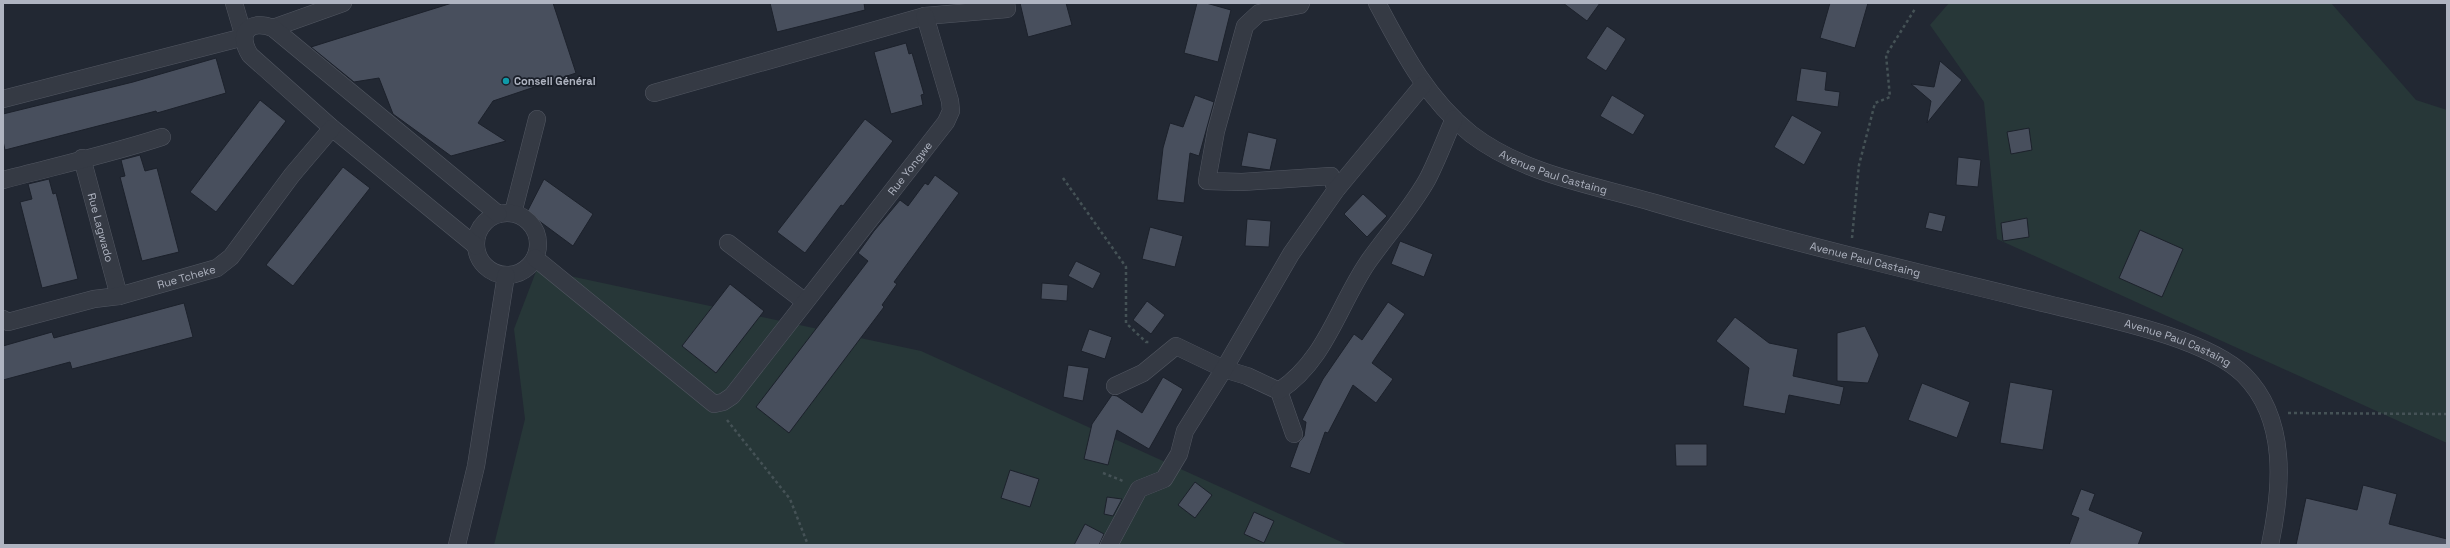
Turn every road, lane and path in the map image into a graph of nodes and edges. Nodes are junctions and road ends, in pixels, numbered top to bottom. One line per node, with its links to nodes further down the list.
1 (234, 3): 9 (street)
2 (343, 3): 8 (street)
3 (1006, 3): 7 (street)
4 (1301, 3): 20 (street)
5 (1377, 3): 10 (street, Avenue Paul Castaing)
6 (1915, 9): 24 (path)
7 (925, 16): 11 (street); 28 (street, Rue Yongwe)
8 (273, 28): 9 (street); 21 (street)
9 (244, 37): 12 (street); 15 (street)
10 (1423, 86): 14 (street, Avenue Paul Castaing); 20 (street)
11 (654, 93)
12 (3, 99)
13 (537, 119): 21 (street)
14 (1454, 119): 24 (street, Avenue Paul Castaing); 33 (street)
15 (332, 128): 23 (street); 27 (street, Rue Tcheke)
16 (162, 137): 17 (street)
17 (82, 158): 19 (street); 27 (street, Rue Lagwado)
18 (1063, 178): 30 (path)
19 (3, 180)
20 (1336, 190): 31 (street)
21 (506, 213): 23 (street); 25 (street)
22 (728, 243): 28 (street)
23 (476, 246): 26 (street)
24 (1850, 257): 35 (street, Avenue Paul Castaing)
25 (535, 258): 26 (street); 34 (street)
26 (506, 275): 38 (street)
27 (119, 296): 29 (street, Rue Tcheke)
28 (804, 301): 34 (street, Rue Yongwe)
29 (3, 319)
30 (1176, 346): 31 (street); 32 (street)
31 (1224, 369): 33 (street); 40 (street)
32 (1115, 386)
33 (1279, 391): 37 (street)
34 (714, 404): 39 (path)
35 (2270, 412): 36 (path); 41 (street, Avenue Paul Castaing)
36 (2447, 414)
37 (1294, 434)
38 (457, 545)
39 (808, 545)
40 (1109, 545)
41 (2270, 545)

